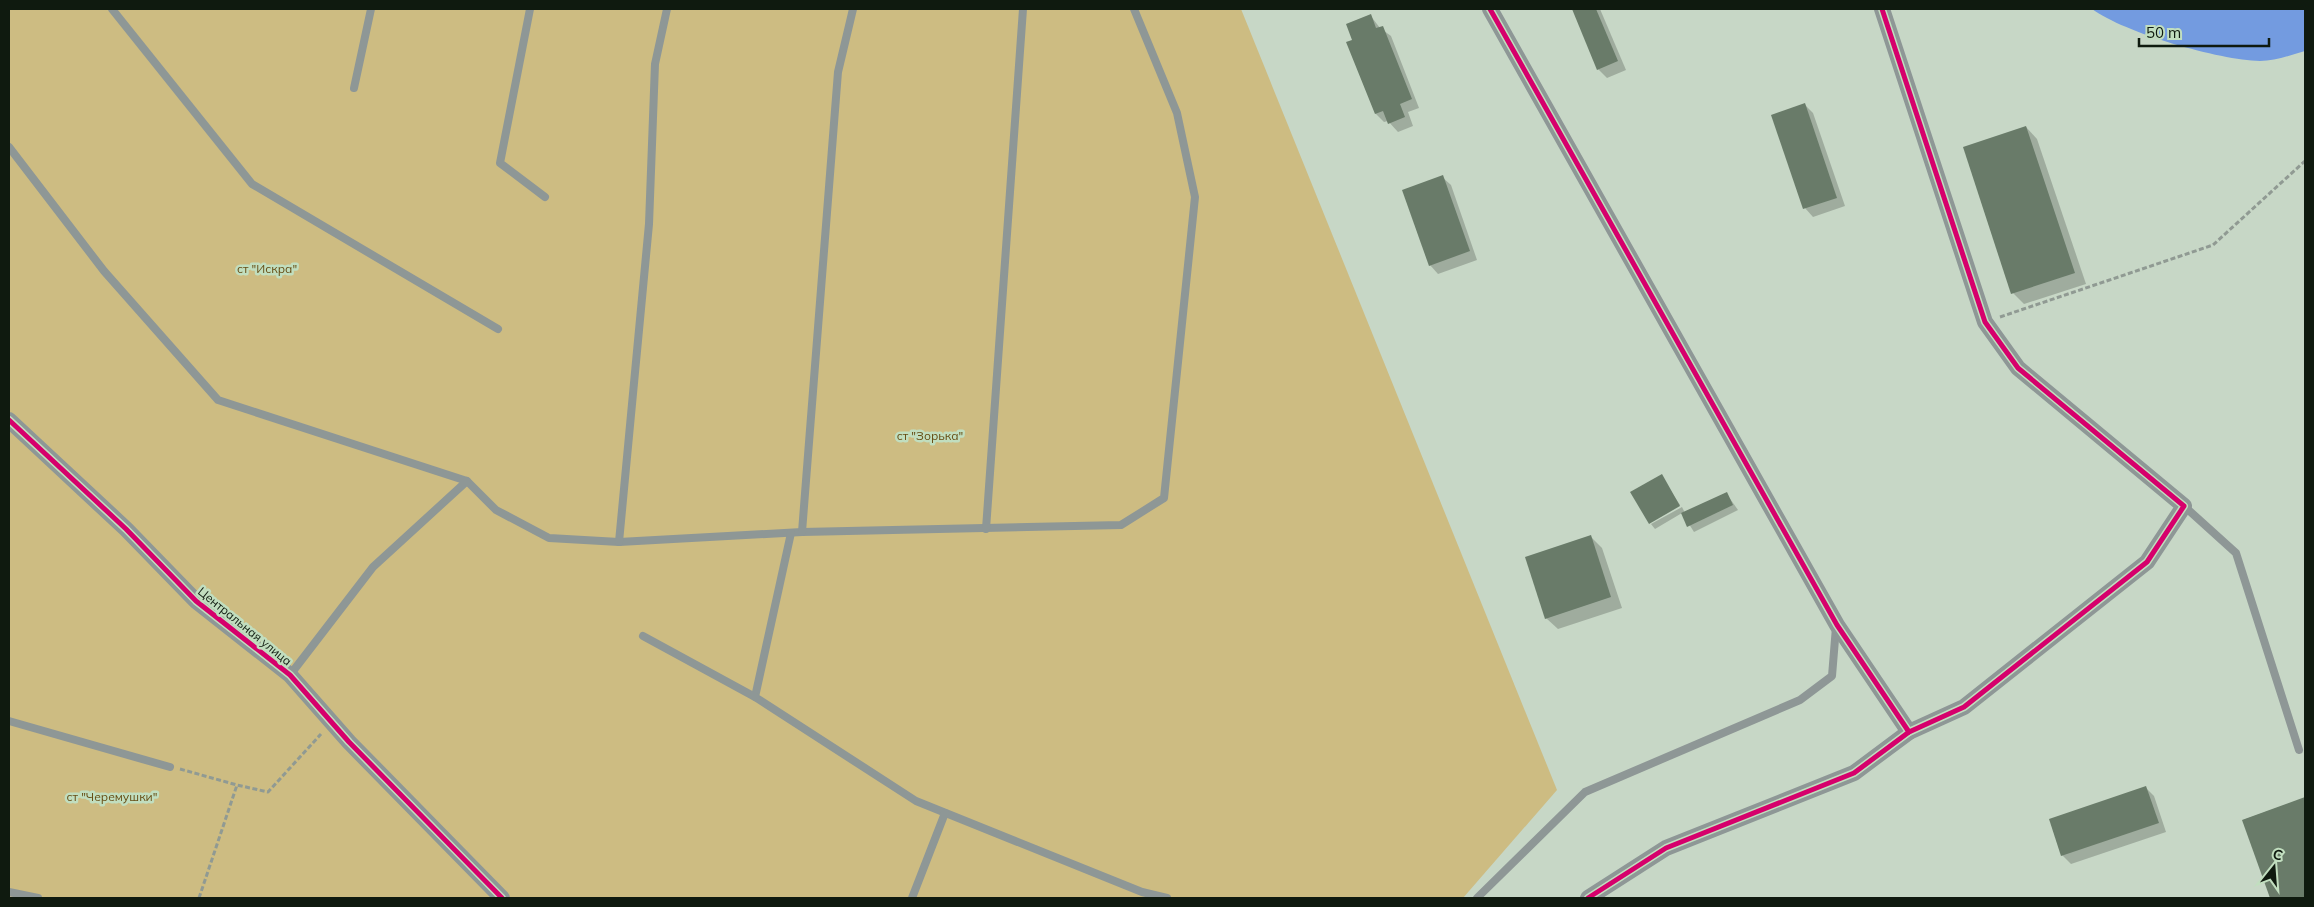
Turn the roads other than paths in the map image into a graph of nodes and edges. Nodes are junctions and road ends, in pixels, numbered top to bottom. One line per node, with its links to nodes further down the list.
1 (112, 9): 13 (lane)
2 (371, 9): 10 (lane)
3 (530, 9): 12 (lane)
4 (667, 9): 20 (lane)
5 (853, 9): 18 (lane)
6 (1023, 9): 17 (lane)
7 (1134, 9): 17 (lane)
8 (1490, 9): 21 (street)
9 (1882, 9): 16 (street)
10 (354, 88)
11 (9, 147): 15 (lane)
12 (545, 197)
13 (498, 329)
14 (9, 420): 23 (street, Центральная улица)
15 (467, 481): 20 (lane); 23 (lane)
16 (2184, 506): 26 (street); 27 (lane)
17 (986, 529): 18 (lane)
18 (802, 532): 19 (lane)
19 (791, 533): 20 (lane); 24 (lane)
20 (619, 542)
21 (1836, 625): 26 (street); 35 (lane)
22 (643, 636): 24 (lane)
23 (290, 675): 32 (street, Центральная улица)
24 (756, 697): 29 (lane)
25 (9, 721): 28 (lane)
26 (1909, 732): 36 (street)
27 (2299, 750)
28 (170, 767)
29 (945, 813): 33 (lane); 34 (lane)
30 (9, 892): 31 (lane)
31 (38, 898)
32 (502, 898)
33 (912, 898)
34 (1167, 898)
35 (1478, 898)
36 (1588, 898)

